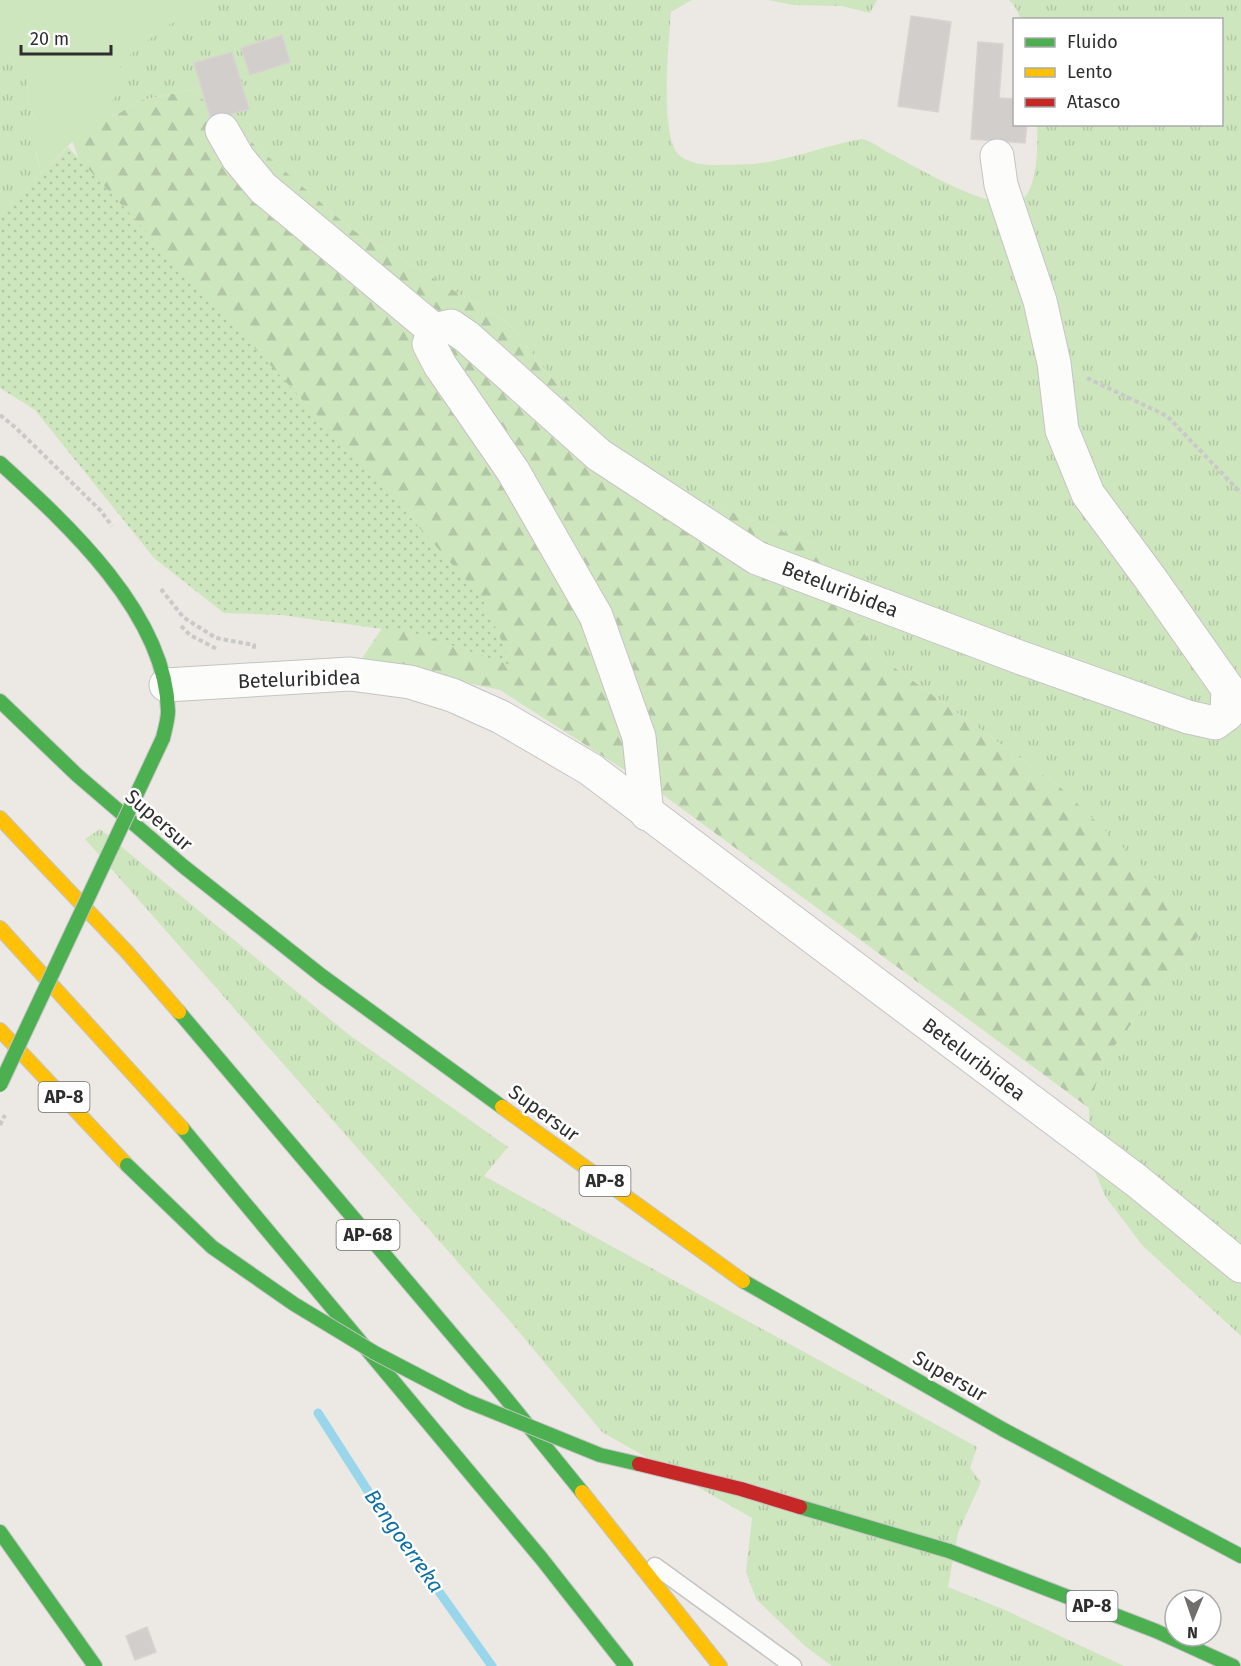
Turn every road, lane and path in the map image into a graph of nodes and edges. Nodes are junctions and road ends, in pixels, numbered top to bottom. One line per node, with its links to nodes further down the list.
1 (222, 130): 3 (street)
2 (997, 156): 4 (street, Beteluribidea)
3 (434, 330): 4 (street, Beteluribidea); 9 (street)
4 (1054, 363): 6 (path)
5 (0, 463): 7 (main road)
6 (1241, 492)
7 (166, 685): 9 (street, Beteluribidea); 13 (main road, bridge)
8 (0, 701): 17 (main road, Supersur / AP-8)
9 (647, 814): 14 (street, Beteluribidea)
10 (0, 818): 16 (main road, AP-68)
11 (0, 928): 19 (main road)
12 (0, 1030): 22 (main road, AP-8, bridge)
13 (0, 1085)
14 (1241, 1266)
15 (0, 1532): 18 (main road)
16 (623, 1543): 20 (main road, AP-68); 21 (lane)
17 (1241, 1556)
18 (95, 1666)
19 (626, 1666)
20 (720, 1666)
21 (793, 1666)
22 (1233, 1666)

